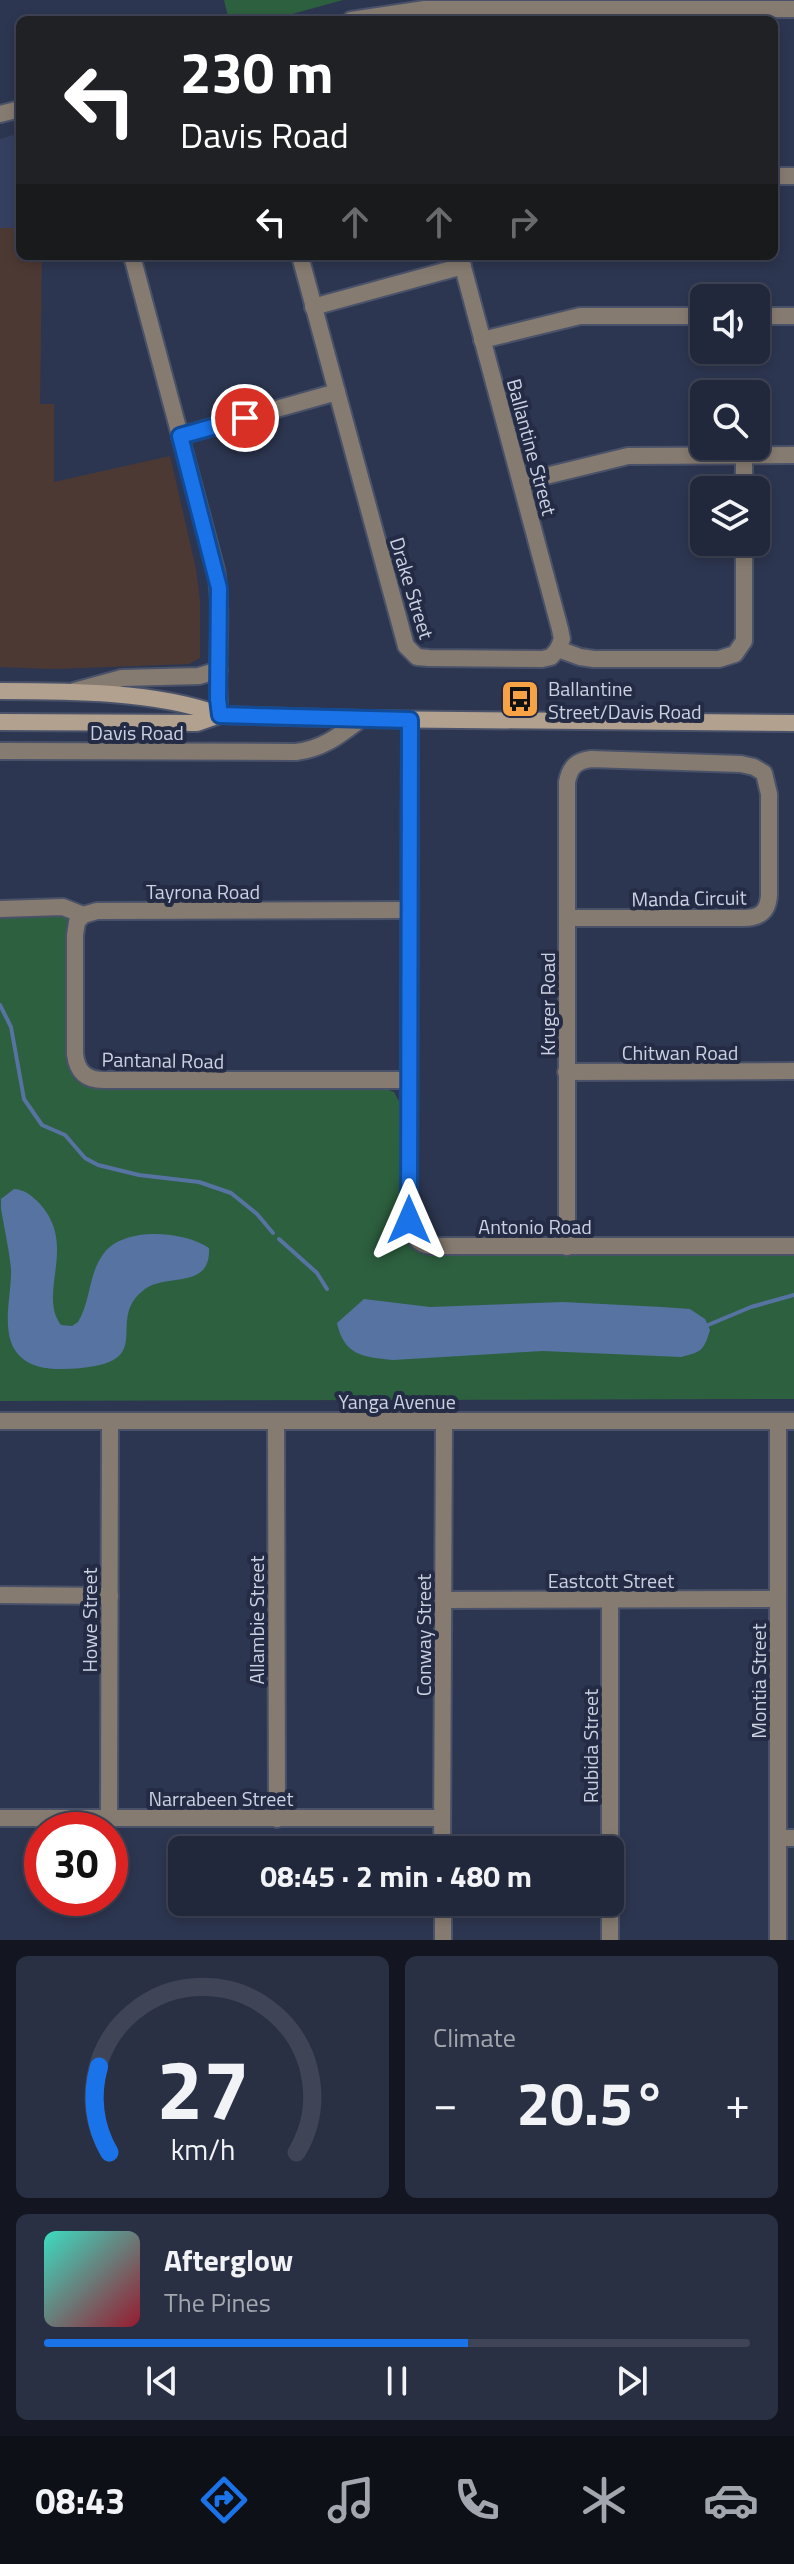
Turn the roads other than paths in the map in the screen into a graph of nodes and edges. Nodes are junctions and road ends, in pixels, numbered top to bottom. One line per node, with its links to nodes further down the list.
1 (447, 4): 2 (street); 3 (street)
2 (794, 9)
3 (397, 16)
4 (133, 260): 13 (street)
5 (301, 260): 7 (street, Drake Street)
6 (462, 261): 7 (street); 11 (street, Ballantine Street)
7 (313, 307): 12 (street, Drake Street)
8 (690, 316): 11 (street)
9 (770, 316): 10 (street)
10 (794, 316)
11 (482, 340): 17 (street, Ballantine Street)
12 (337, 392): 13 (street); 19 (street, Drake Street)
13 (180, 436): 20 (street)
14 (690, 455): 17 (street)
15 (770, 455): 16 (street)
16 (794, 455)
17 (521, 482): 19 (street, Ballantine Street)
18 (744, 556): 19 (street, Drake Street)
19 (558, 649)
20 (219, 670): 22 (street); 23 (street)
21 (0, 691): 22 (main road, Davis Road)
22 (72, 692): 23 (main road, Davis Road)
23 (220, 715): 24 (main road, Davis Road); 26 (main road, Davis Road)
24 (361, 719): 25 (main road, Davis Road); 28 (street, Davis Road)
25 (410, 720): 27 (main road, Davis Road); 31 (street, Antonio Road)
26 (0, 722)
27 (794, 723)
28 (0, 751)
29 (574, 764): 33 (street, Kruger Road); 33 (street, Manda Circuit)
30 (0, 909): 32 (street, Tayrona Road)
31 (409, 910): 32 (street, Tayrona Road); 36 (street, Antonio Road)
32 (83, 915): 36 (street, Pantanal Road)
33 (567, 918): 35 (street, Kruger Road)
34 (794, 1071): 35 (street, Chitwan Road)
35 (566, 1072): 38 (street, Kruger Road)
36 (409, 1080): 38 (street, Antonio Road)
37 (794, 1246): 38 (street, Antonio Road)
38 (567, 1247)
39 (0, 1421): 40 (street, Yanga Avenue)
40 (110, 1421): 41 (street, Yanga Avenue); 45 (street, Howe Street)
41 (276, 1421): 42 (street, Yanga Avenue); 54 (street, Allambie Street)
42 (444, 1421): 43 (street, Yanga Avenue); 47 (street, Conway Street)
43 (786, 1421): 46 (street, Montia Street)
44 (0, 1595): 45 (street)
45 (110, 1596): 49 (street, Howe Street)
46 (778, 1599): 48 (street, Eastcott Street); 56 (street, Montia Street)
47 (444, 1600): 48 (street, Eastcott Street); 53 (street, Conway Street)
48 (610, 1600): 59 (street, Rubida Street)
49 (109, 1812)
50 (0, 1818): 51 (street, Narrabeen Street)
51 (24, 1818)
52 (128, 1818): 54 (street, Narrabeen Street)
53 (442, 1818): 54 (street, Narrabeen Street); 55 (street, Conway Street)
54 (277, 1819)
55 (442, 1836)
56 (786, 1838): 60 (street, Montia Street)
57 (443, 1916): 58 (street)
58 (443, 1940)
59 (610, 1940)
60 (778, 1940)

